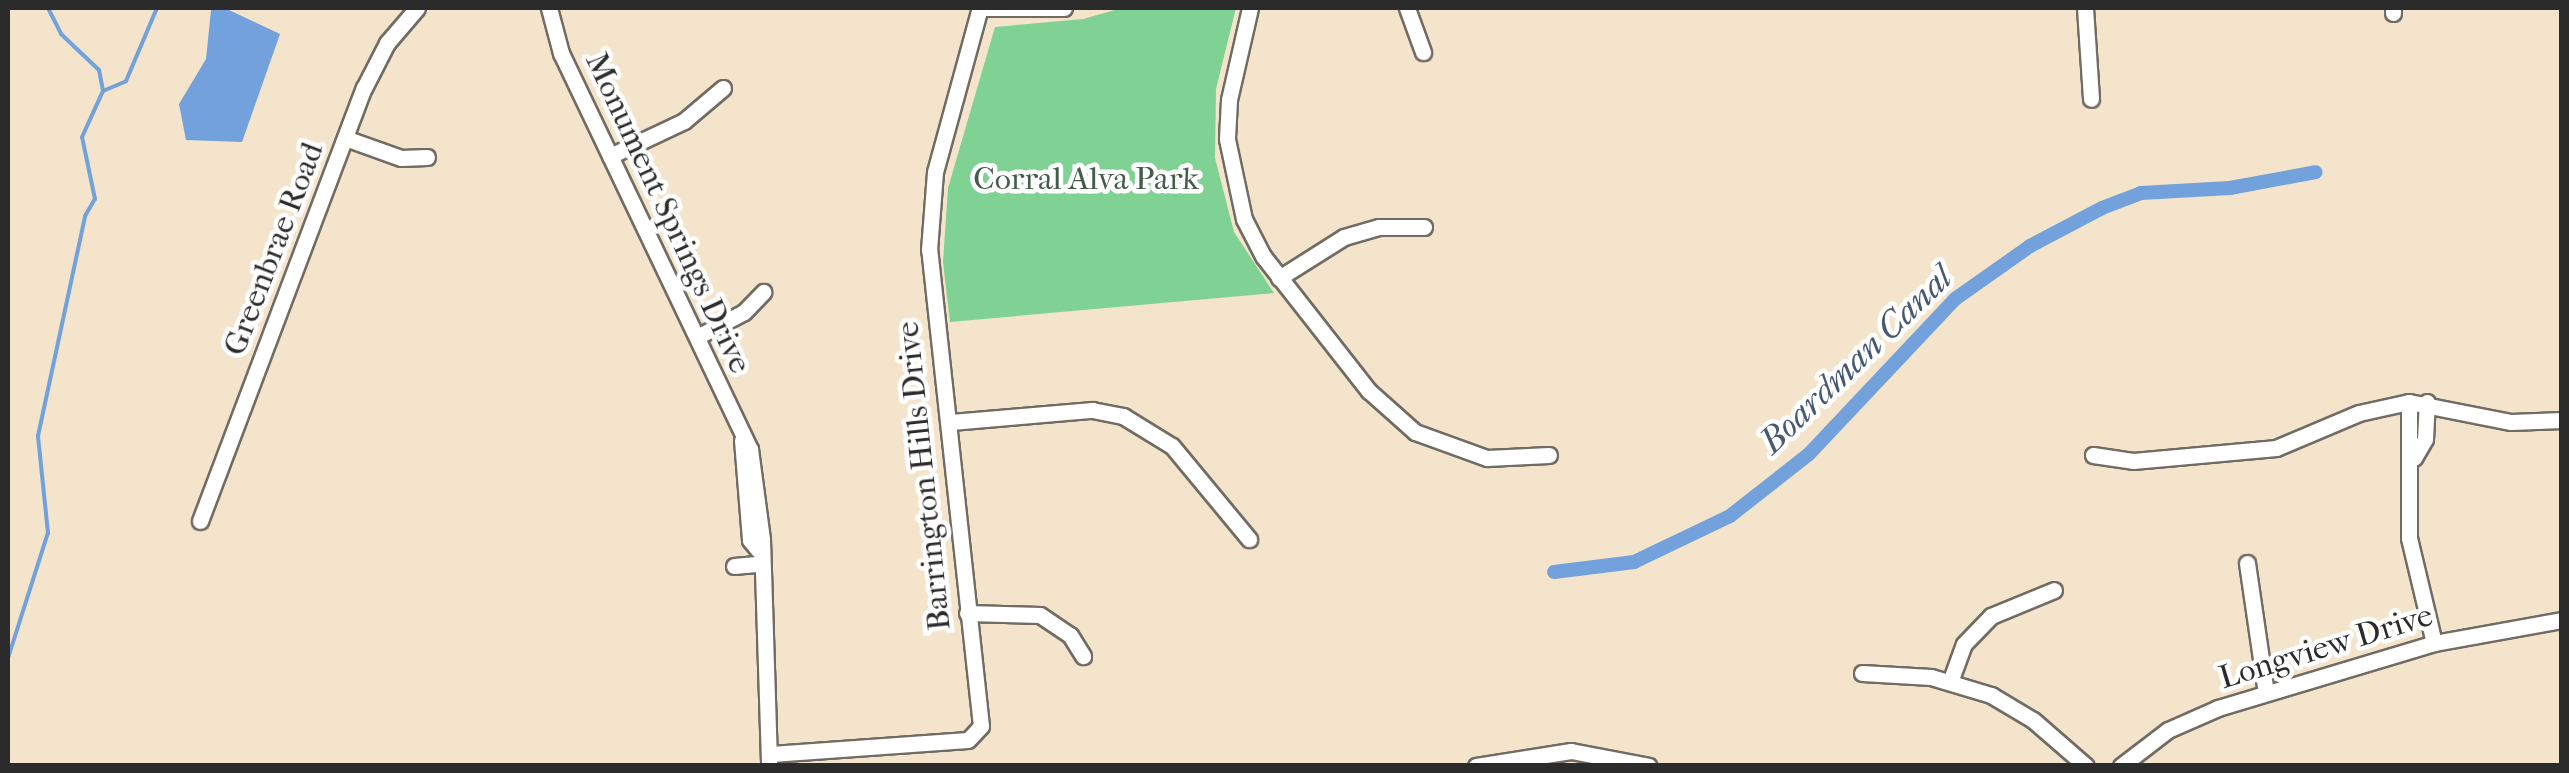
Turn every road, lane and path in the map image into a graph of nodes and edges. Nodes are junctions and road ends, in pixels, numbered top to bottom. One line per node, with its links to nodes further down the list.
1 (417, 8): 11 (street, Greenbrae Road)
2 (549, 8): 12 (street, Monument Springs Drive)
3 (984, 8): 4 (street); 21 (street, Barrington Hills Drive)
4 (1064, 8)
5 (1250, 8): 15 (street)
6 (1407, 8): 8 (street)
7 (2085, 8): 10 (street)
8 (1423, 52)
9 (723, 88): 12 (street)
10 (2091, 99)
11 (345, 138): 13 (street); 27 (street, Greenbrae Road)
12 (610, 156): 17 (street, Monument Springs Drive)
13 (428, 158)
14 (1424, 227): 15 (street)
15 (1279, 278): 24 (street)
16 (763, 292): 17 (street)
17 (697, 338): 29 (street, Monument Springs Drive)
18 (2410, 402): 19 (street); 22 (street); 25 (street)
19 (2427, 402): 20 (street); 23 (street)
20 (2562, 420)
21 (950, 422): 28 (street); 33 (street, Barrington Hills Drive)
22 (2408, 430): 23 (street); 26 (street)
23 (2425, 431): 26 (street)
24 (1549, 455)
25 (2093, 455)
26 (2414, 458): 35 (street)
27 (200, 521)
28 (1249, 539)
29 (758, 557): 31 (street); 40 (street, Monument Springs Drive)
30 (2247, 563): 39 (street)
31 (734, 566)
32 (2054, 590): 38 (street)
33 (967, 613): 36 (street); 40 (street, Barrington Hills Drive)
34 (2562, 620): 35 (street, Longview Drive)
35 (2434, 642): 39 (street, Longview Drive)
36 (1084, 656)
37 (1862, 673): 38 (street)
38 (1950, 682): 43 (street)
39 (2266, 692): 44 (street, Longview Drive)
40 (770, 759)
41 (1478, 765): 42 (street)
42 (1649, 766)
43 (2086, 766)
44 (2121, 766)

